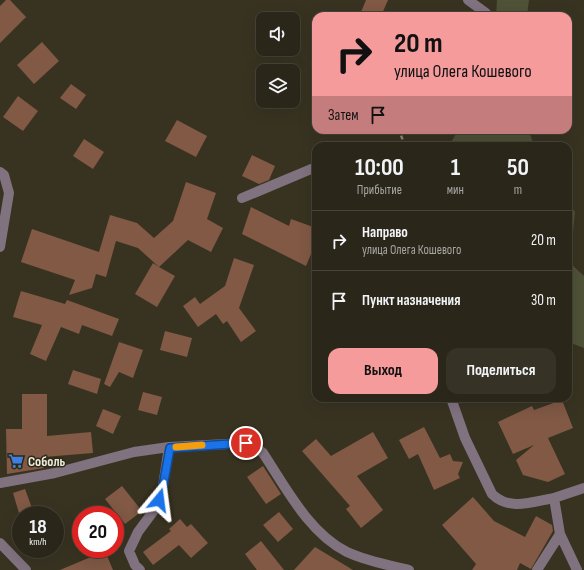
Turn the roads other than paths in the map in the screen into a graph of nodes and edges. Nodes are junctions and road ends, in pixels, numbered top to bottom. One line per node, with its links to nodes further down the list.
1 (468, 0): 2 (street)
2 (485, 12)
3 (312, 169): 5 (street)
4 (0, 172): 6 (street)
5 (242, 198)
6 (0, 247)
7 (452, 402): 11 (street)
8 (170, 448): 9 (street); 15 (street); 16 (street)
9 (0, 483)
10 (584, 488): 11 (street)
11 (554, 498): 12 (street)
12 (560, 534): 17 (street); 18 (street)
13 (0, 543): 14 (street)
14 (26, 570)
15 (140, 570)
16 (409, 570)
17 (537, 570)
18 (577, 570)

